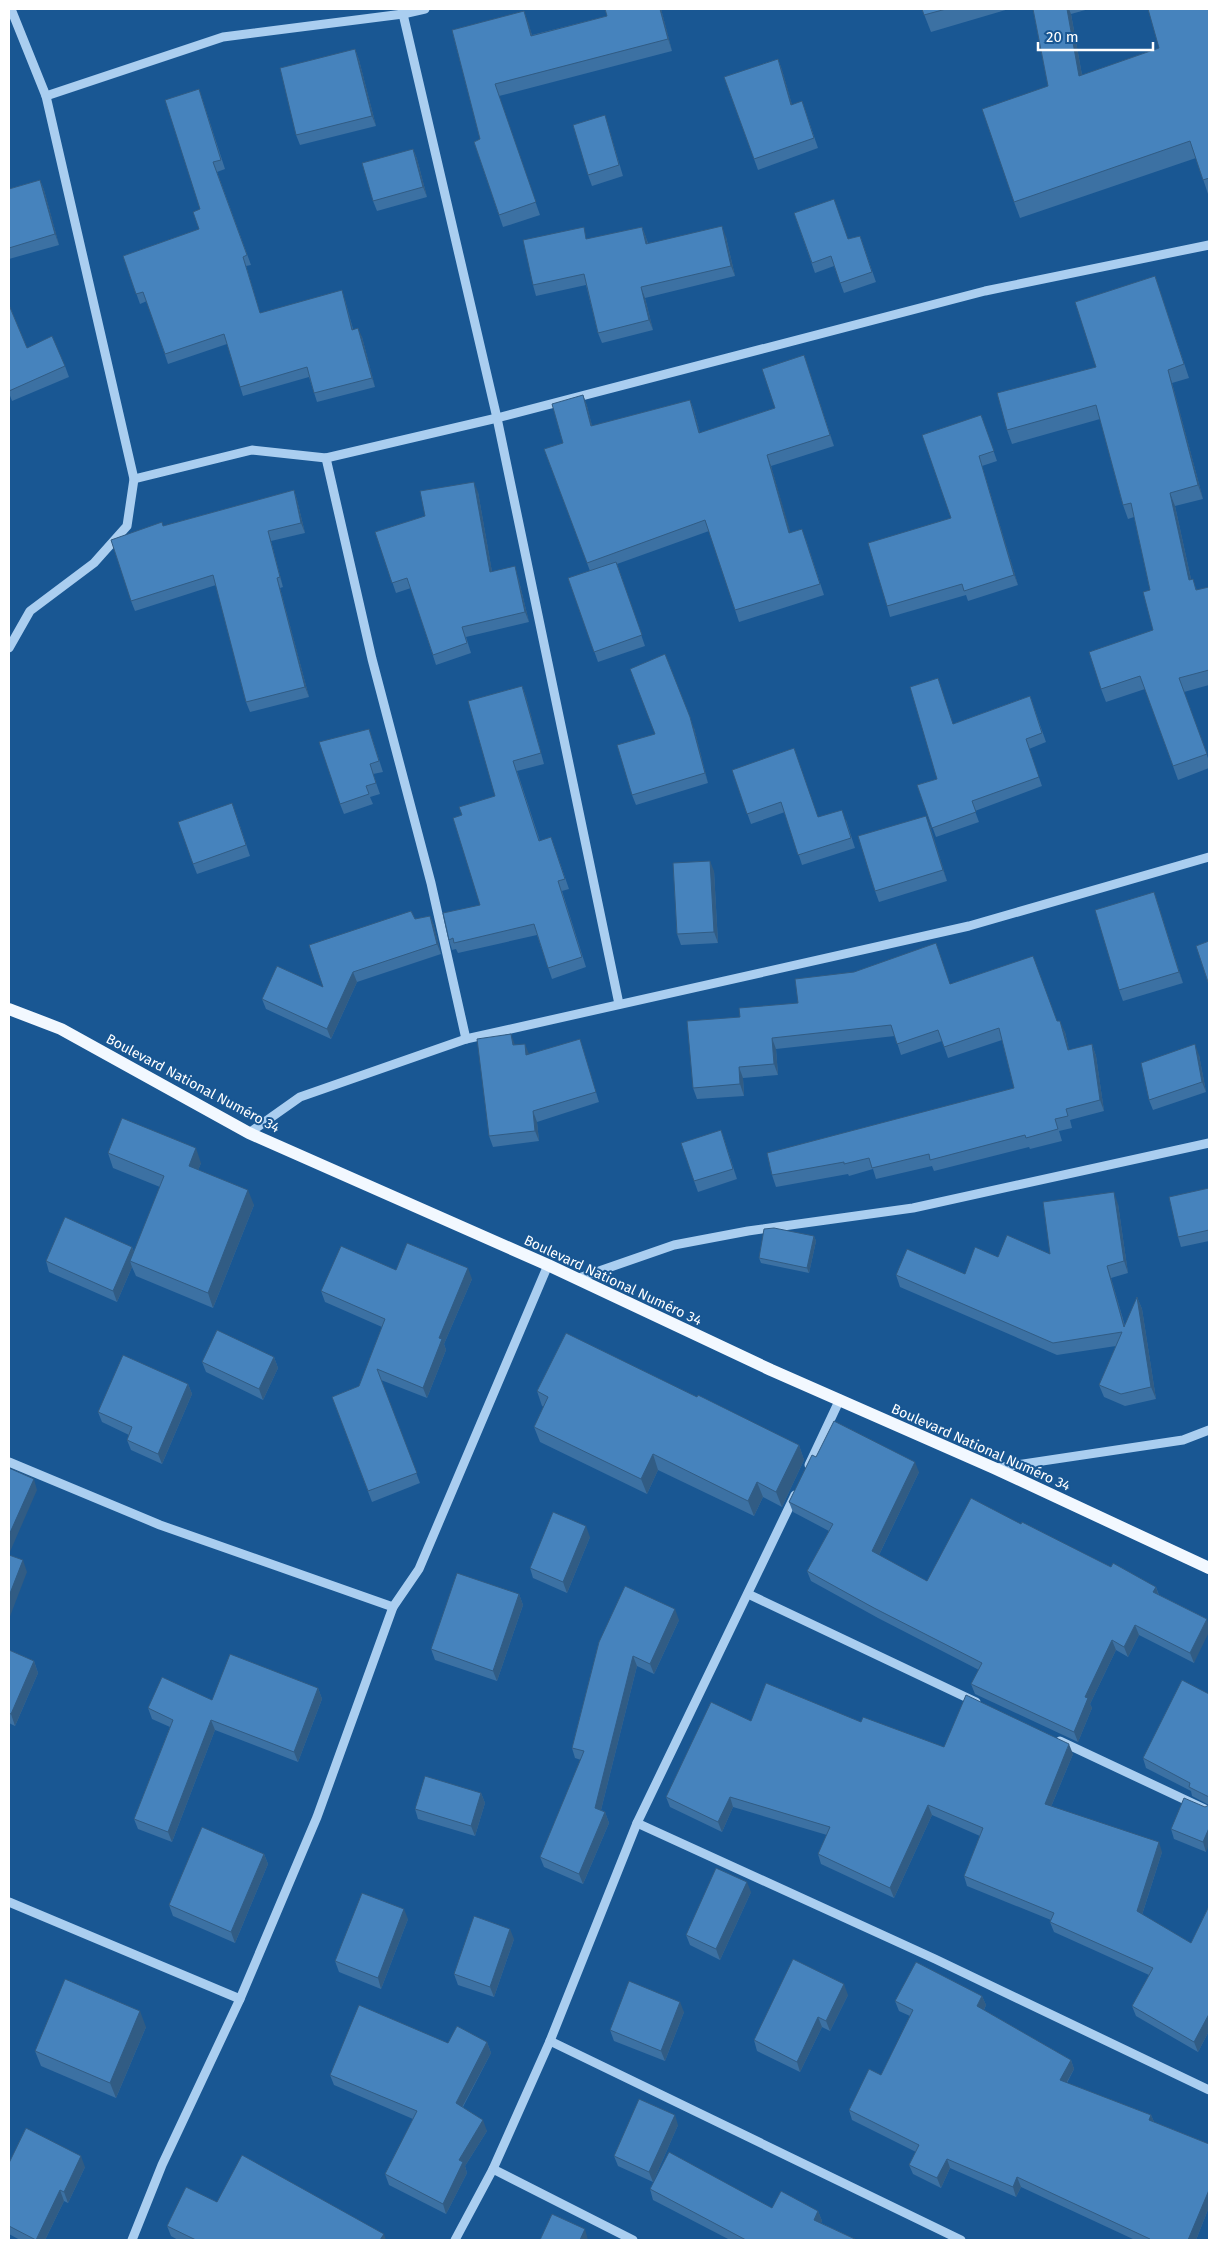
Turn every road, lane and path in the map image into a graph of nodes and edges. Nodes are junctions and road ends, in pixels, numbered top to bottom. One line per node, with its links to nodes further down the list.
1 (11, 9): 4 (street)
2 (425, 9): 3 (street)
3 (403, 14): 4 (street); 6 (street)
4 (46, 96): 8 (street)
5 (1209, 245): 6 (street)
6 (497, 418): 7 (street); 11 (street)
7 (326, 458): 8 (street); 13 (street)
8 (134, 479): 9 (street)
9 (9, 648)
10 (1209, 857): 11 (street)
11 (619, 1004): 13 (street)
12 (9, 1009): 14 (main road, Boulevard National Numéro 34)
13 (466, 1039): 14 (street)
14 (249, 1133): 16 (main road, Boulevard National Numéro 34)
15 (1209, 1142): 17 (street)
16 (548, 1265): 17 (main road, Boulevard National Numéro 34); 26 (street)
17 (576, 1279): 18 (main road, Boulevard National Numéro 34)
18 (840, 1399): 21 (main road, Boulevard National Numéro 34); 22 (street)
19 (1209, 1430): 21 (street)
20 (9, 1462): 26 (street)
21 (994, 1468): 24 (main road, Boulevard National Numéro 34)
22 (807, 1470)
23 (798, 1488): 25 (street)
24 (1209, 1568)
25 (748, 1594): 27 (street); 30 (street)
26 (392, 1607): 32 (street)
27 (986, 1707)
28 (1048, 1736): 29 (street)
29 (1209, 1811)
30 (637, 1823): 33 (street); 34 (street)
31 (9, 1902): 32 (street)
32 (240, 1999): 36 (street)
33 (550, 2041): 35 (street); 39 (street)
34 (1209, 2090)
35 (493, 2169): 37 (street); 38 (street)
36 (132, 2240)
37 (455, 2240)
38 (633, 2240)
39 (961, 2240)

